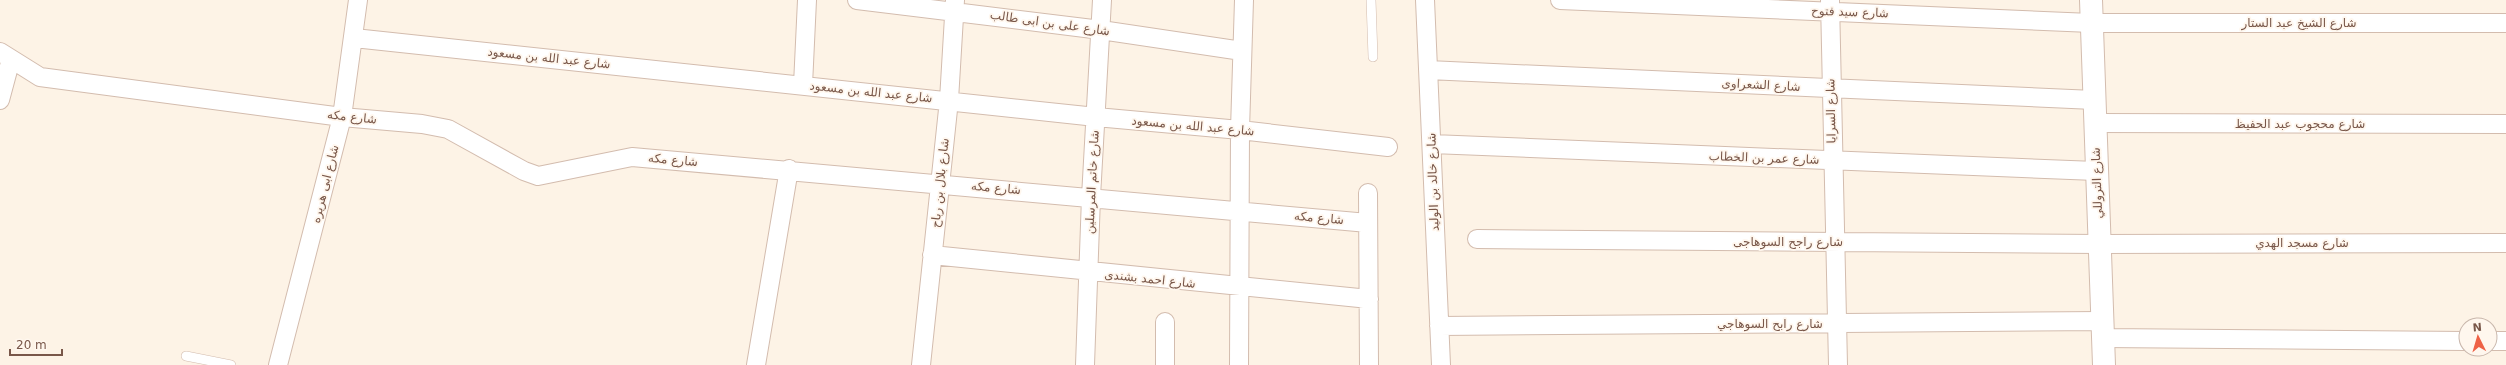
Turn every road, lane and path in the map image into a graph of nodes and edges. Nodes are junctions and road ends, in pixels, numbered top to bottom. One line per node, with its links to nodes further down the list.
1 (358, 0): 16 (street, شارع ابى هريره)
2 (807, 0): 21 (street)
3 (857, 0): 11 (street, شارع على بن ابى طالب)
4 (1102, 0): 15 (street, شارع خاتم المرسلين)
5 (1244, 0): 17 (street)
6 (1371, 0): 19 (lane)
7 (1425, 0): 20 (street, شارع خالد بن الوليد)
8 (1560, 0): 10 (street, شارع سيد فتوح)
9 (2091, 0): 13 (street, شارع التروللي)
10 (1620, 1): 12 (street, شارع سيد فتوح)
11 (955, 5): 15 (street, شارع على بن ابى طالب); 24 (street, شارع بلال بن رباح)
12 (1830, 6): 13 (street, شارع سيد فتوح); 22 (street, شارع السرايا)
13 (2091, 23): 14 (street, شارع الشيخ عبد الستار); 25 (street, شارع التروللي)
14 (2506, 23)
15 (1101, 30): 17 (street, شارع على بن ابى طالب); 27 (street, شارع خاتم المرسلين)
16 (354, 38): 21 (street, شارع عبد الله بن مسعود); 26 (street, شارع ابى هريره)
17 (1242, 51): 30 (street)
18 (6, 55): 23 (street); 26 (street, شارع مكه)
19 (1373, 57)
20 (1428, 70): 22 (street, شارع الشعراوى); 31 (street, شارع خالد بن الوليد)
21 (803, 85): 24 (street, شارع عبد الله بن مسعود)
22 (1831, 88): 25 (street, شارع الشعراوى); 33 (street, شارع السرايا)
23 (0, 100)
24 (949, 100): 27 (street, شارع عبد الله بن مسعود); 36 (street, شارع بلال بن رباح)
25 (2094, 100): 28 (street, شارع التروللي)
26 (342, 117): 34 (street, شارع مكه); 56 (street, شارع ابى هريره)
27 (1096, 117): 30 (street, شارع عبد الله بن مسعود); 38 (street, شارع خاتم المرسلين)
28 (2095, 123): 29 (street, شارع محجوب عبد الحفيظ); 35 (street, شارع التروللي)
29 (2506, 124)
30 (1240, 130): 32 (street, شارع عبد الله بن مسعود); 39 (street)
31 (1432, 144): 33 (street, شارع عمر بن الخطاب); 51 (street, شارع خالد بن الوليد)
32 (1388, 147)
33 (1832, 161): 35 (street, شارع عمر بن الخطاب); 42 (street, شارع السرايا)
34 (789, 169): 36 (street, شارع مكه); 57 (street)
35 (2096, 171): 44 (street, شارع التروللي)
36 (941, 183): 38 (street, شارع مكه); 45 (street, شارع بلال بن رباح)
37 (1368, 193): 40 (street)
38 (1091, 197): 39 (street, شارع مكه); 46 (street, شارع خاتم المرسلين)
39 (1239, 211): 40 (street, شارع مكه); 47 (street)
40 (1368, 223): 48 (street)
41 (1477, 239): 42 (street, شارع راجح السوهاجى)
42 (1834, 242): 44 (street, شارع راجح السوهاجى); 50 (street, شارع السرايا)
43 (2506, 243): 44 (street, شارع مسجد الهدي)
44 (2098, 244): 52 (street, شارع التروللي)
45 (932, 256): 46 (street, شارع احمد بشندى); 58 (street, شارع بلال بن رباح)
46 (1088, 273): 47 (street, شارع احمد بشندى); 59 (street, شارع خاتم المرسلين)
47 (1238, 287): 48 (street, شارع احمد بشندى); 61 (street)
48 (1369, 300): 62 (street)
49 (1166, 322): 60 (street)
50 (1837, 323): 51 (street, شارع رابح السوهاجي); 52 (street, شارع رابح السوهاجي); 64 (street, شارع السرايا)
51 (1439, 326): 63 (street, شارع خالد بن الوليد)
52 (2102, 330): 53 (street, شارع رابح السوهاجي); 65 (street, شارع التروللي)
53 (2458, 341)
54 (186, 356): 55 (lane)
55 (231, 365)
56 (278, 365)
57 (756, 365)
58 (924, 365)
59 (1085, 365)
60 (1165, 365)
61 (1239, 365)
62 (1370, 365)
63 (1441, 365)
64 (1838, 365)
65 (2104, 365)

